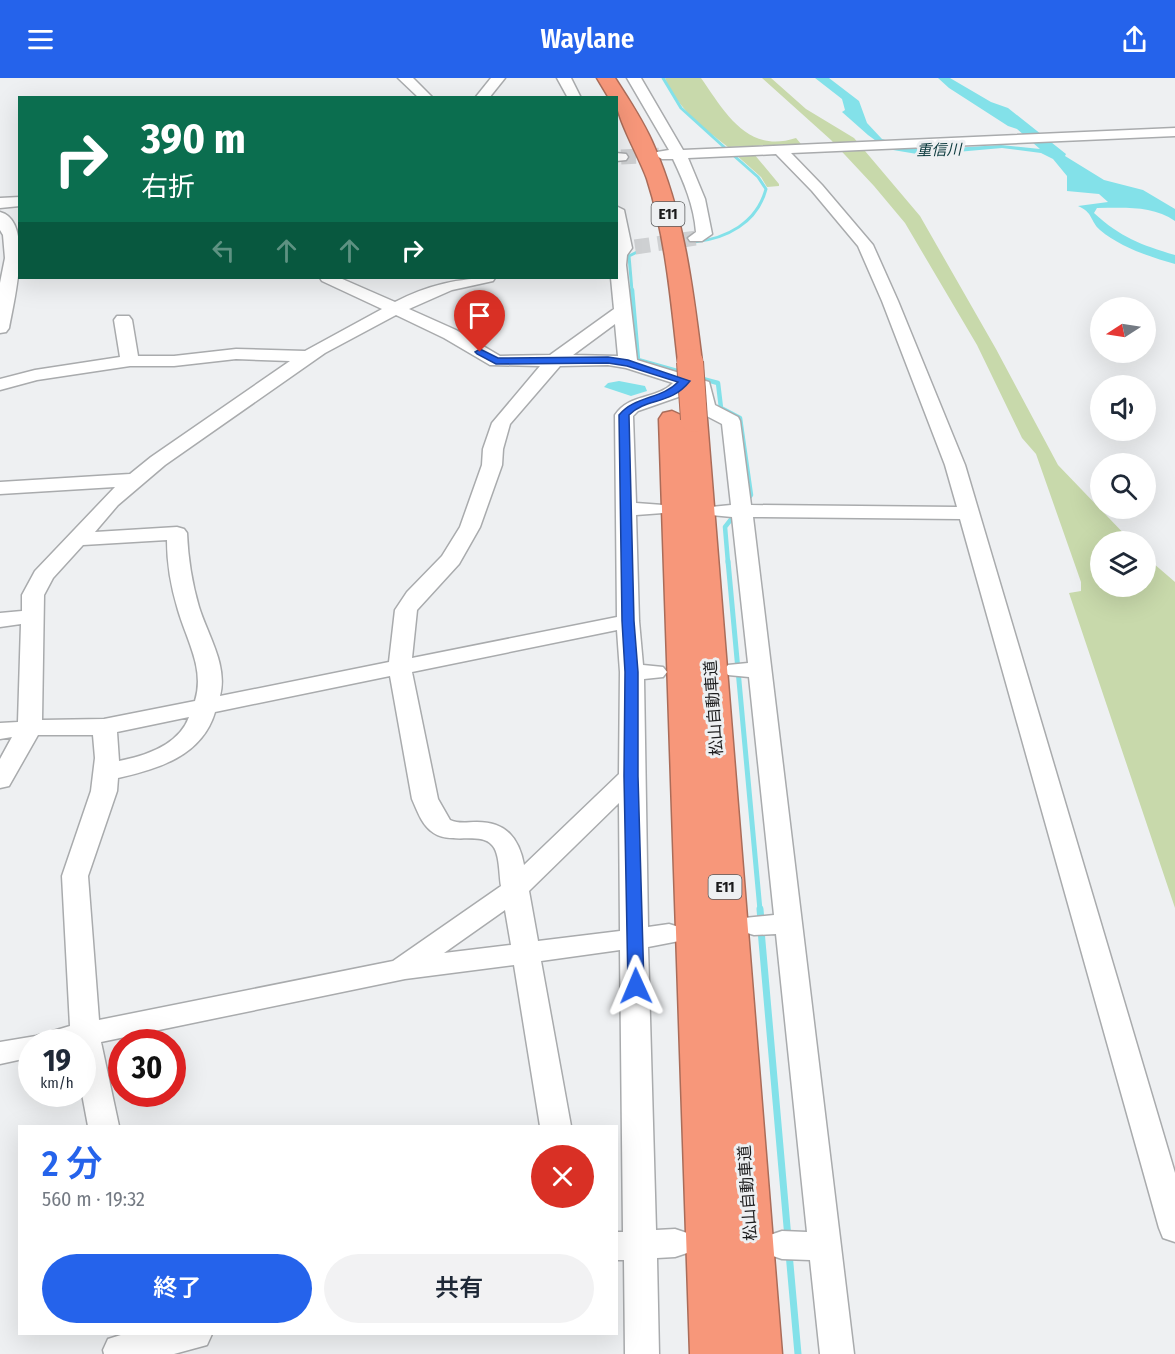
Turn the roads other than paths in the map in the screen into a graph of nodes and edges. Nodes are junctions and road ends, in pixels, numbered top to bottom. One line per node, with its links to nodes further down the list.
1 (405, 78): 7 (street)
2 (498, 78): 8 (street)
3 (564, 78): 9 (street)
4 (591, 78): 10 (highway)
5 (606, 78): 11 (highway, 松山自動車道 / E11)
6 (634, 78): 16 (street)
7 (425, 96)
8 (483, 96)
9 (574, 96)
10 (603, 96)
11 (617, 96)
12 (618, 97): 33 (highway, 松山自動車道 / E11)
13 (618, 126): 33 (highway, 松山自動車道 / E11)
14 (1175, 132): 15 (street)
15 (780, 150): 16 (street); 42 (street)
16 (670, 155): 21 (street)
17 (18, 201): 18 (street)
18 (0, 203)
19 (0, 217): 28 (street)
20 (618, 223): 22 (street)
21 (696, 238)
22 (623, 256): 26 (street)
23 (330, 279): 25 (street)
24 (482, 279): 25 (street)
25 (394, 309): 29 (street); 30 (street)
26 (622, 310): 30 (street); 32 (street)
27 (123, 320): 31 (street)
28 (0, 328)
29 (309, 356): 31 (street); 36 (street)
30 (555, 360): 32 (street); 47 (street)
31 (130, 362): 34 (street)
32 (628, 363): 33 (street)
33 (681, 368): 35 (highway, 松山自動車道 / E11); 38 (street); 41 (street)
34 (0, 385)
35 (683, 419): 77 (highway, 松山自動車道 / E11); 78 (highway, 松山自動車道 / E11)
36 (135, 480): 37 (street); 43 (street)
37 (0, 488)
38 (627, 509): 39 (street); 46 (street)
39 (656, 509)
40 (718, 511): 41 (street)
41 (743, 512): 42 (street); 56 (street)
42 (970, 513): 69 (street)
43 (76, 539): 44 (street); 48 (street)
44 (33, 616): 45 (street); 50 (street)
45 (0, 620)
46 (628, 621): 47 (street); 53 (street)
47 (400, 667): 48 (street); 55 (street)
48 (204, 707): 49 (street); 52 (street)
49 (104, 727): 50 (street); 52 (street)
50 (30, 728): 51 (street); 54 (street)
51 (0, 731)
52 (106, 772): 62 (street)
53 (631, 776): 55 (street); 59 (street)
54 (0, 780)
55 (514, 890): 60 (street); 61 (street)
56 (789, 924): 57 (street); 73 (street)
57 (754, 925)
58 (669, 934): 59 (street)
59 (635, 939): 60 (street); 71 (street)
60 (525, 954): 61 (street); 68 (street)
61 (401, 970): 63 (street)
62 (85, 1029)
63 (96, 1032)
64 (18, 1049): 65 (street)
65 (0, 1053)
66 (96, 1087): 67 (street)
67 (104, 1125)
68 (556, 1125)
69 (1175, 1227)
70 (675, 1243): 71 (street)
71 (628, 1245): 76 (street)
72 (782, 1245): 73 (street)
73 (825, 1247): 79 (street)
74 (189, 1335): 75 (street)
75 (119, 1346)
76 (642, 1354)
77 (714, 1354)
78 (758, 1354)
79 (837, 1354)

